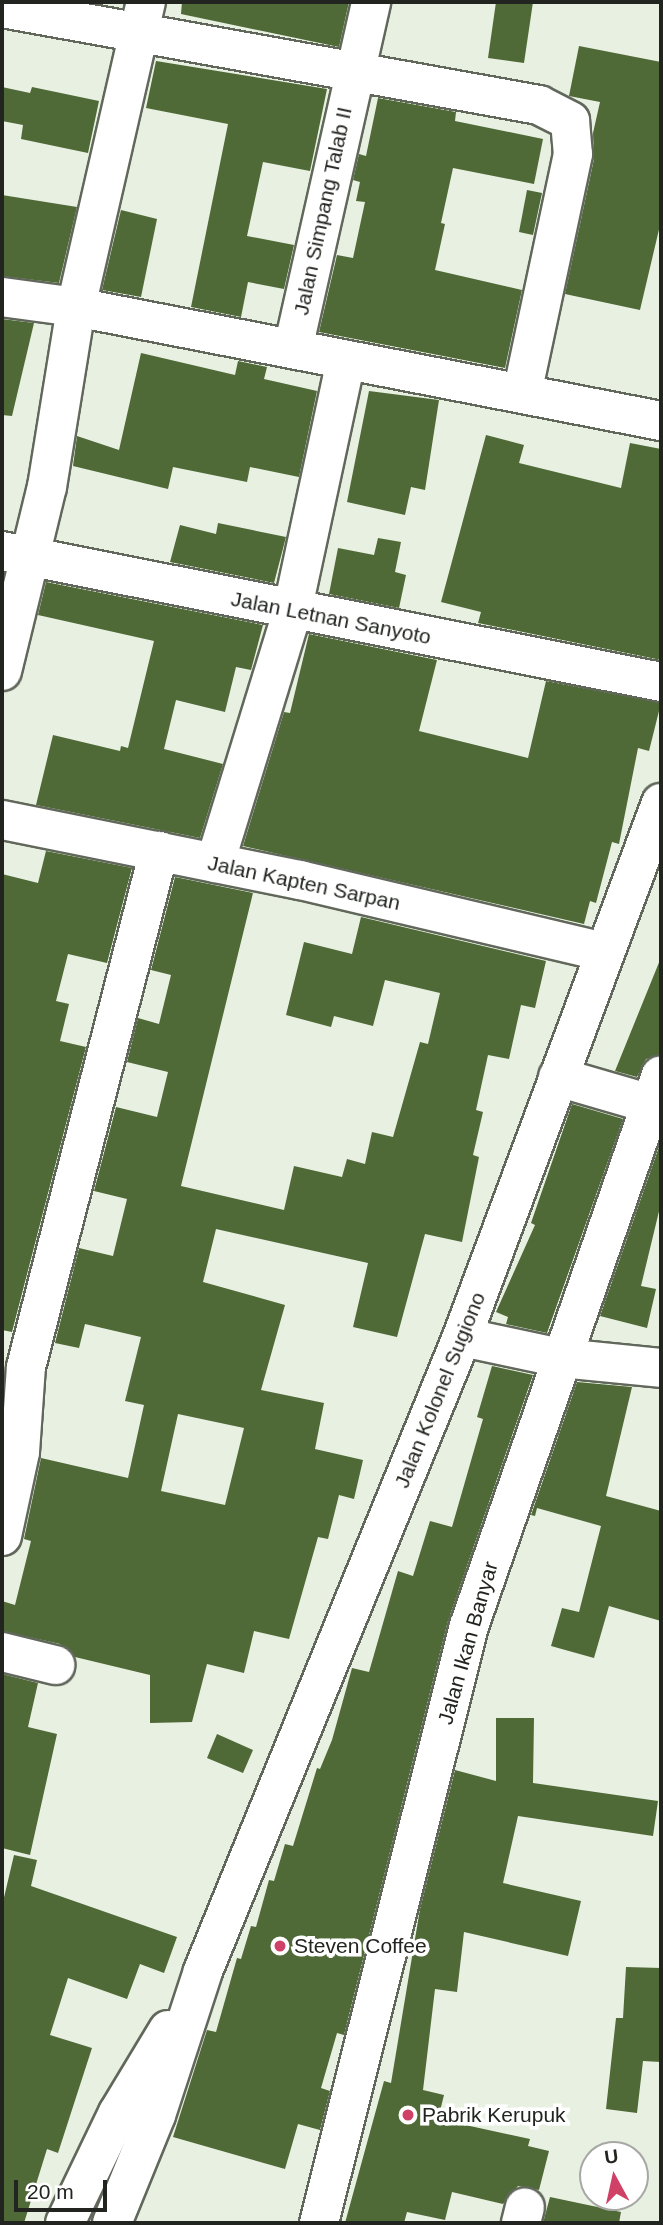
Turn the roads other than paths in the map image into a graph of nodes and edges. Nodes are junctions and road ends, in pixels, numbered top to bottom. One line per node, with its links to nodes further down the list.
1 (371, 2): 4 (street, Jalan Simpang Talab II)
2 (3, 6): 3 (street)
3 (143, 18): 4 (street); 6 (street)
4 (353, 73): 7 (street, Jalan Simpang Talab II); 9 (street)
5 (2, 298): 6 (street)
6 (76, 307): 7 (street); 11 (street)
7 (293, 349): 8 (street)
8 (346, 360): 9 (street); 12 (street)
9 (522, 393): 10 (street)
10 (661, 421)
11 (17, 553): 12 (street, Jalan Letnan Sanyoto); 13 (street)
12 (292, 612): 14 (street, Jalan Letnan Sanyoto); 18 (street)
13 (2, 671)
14 (661, 682)
15 (661, 803): 19 (street, Jalan Kolonel Sugiono)
16 (2, 820): 17 (street, Jalan Kapten Sarpan)
17 (159, 851): 18 (street, Jalan Kapten Sarpan); 25 (street)
18 (215, 863): 19 (street, Jalan Kapten Sarpan)
19 (605, 952): 20 (street, Jalan Kolonel Sugiono)
20 (558, 1077): 21 (street); 22 (street, Jalan Kolonel Sugiono)
21 (657, 1096): 23 (street, Jalan Ikan Banyar)
22 (462, 1337): 23 (street); 28 (street, Jalan Kolonel Sugiono)
23 (561, 1359): 24 (street); 31 (street, Jalan Ikan Banyar)
24 (661, 1368)
25 (2, 1536)
26 (2, 1652): 27 (street)
27 (55, 1665)
28 (203, 1971): 29 (street, Jalan Kolonel Sugiono); 30 (street, Jalan Kolonel Sugiono)
29 (65, 2223)
30 (113, 2223)
31 (319, 2223)

